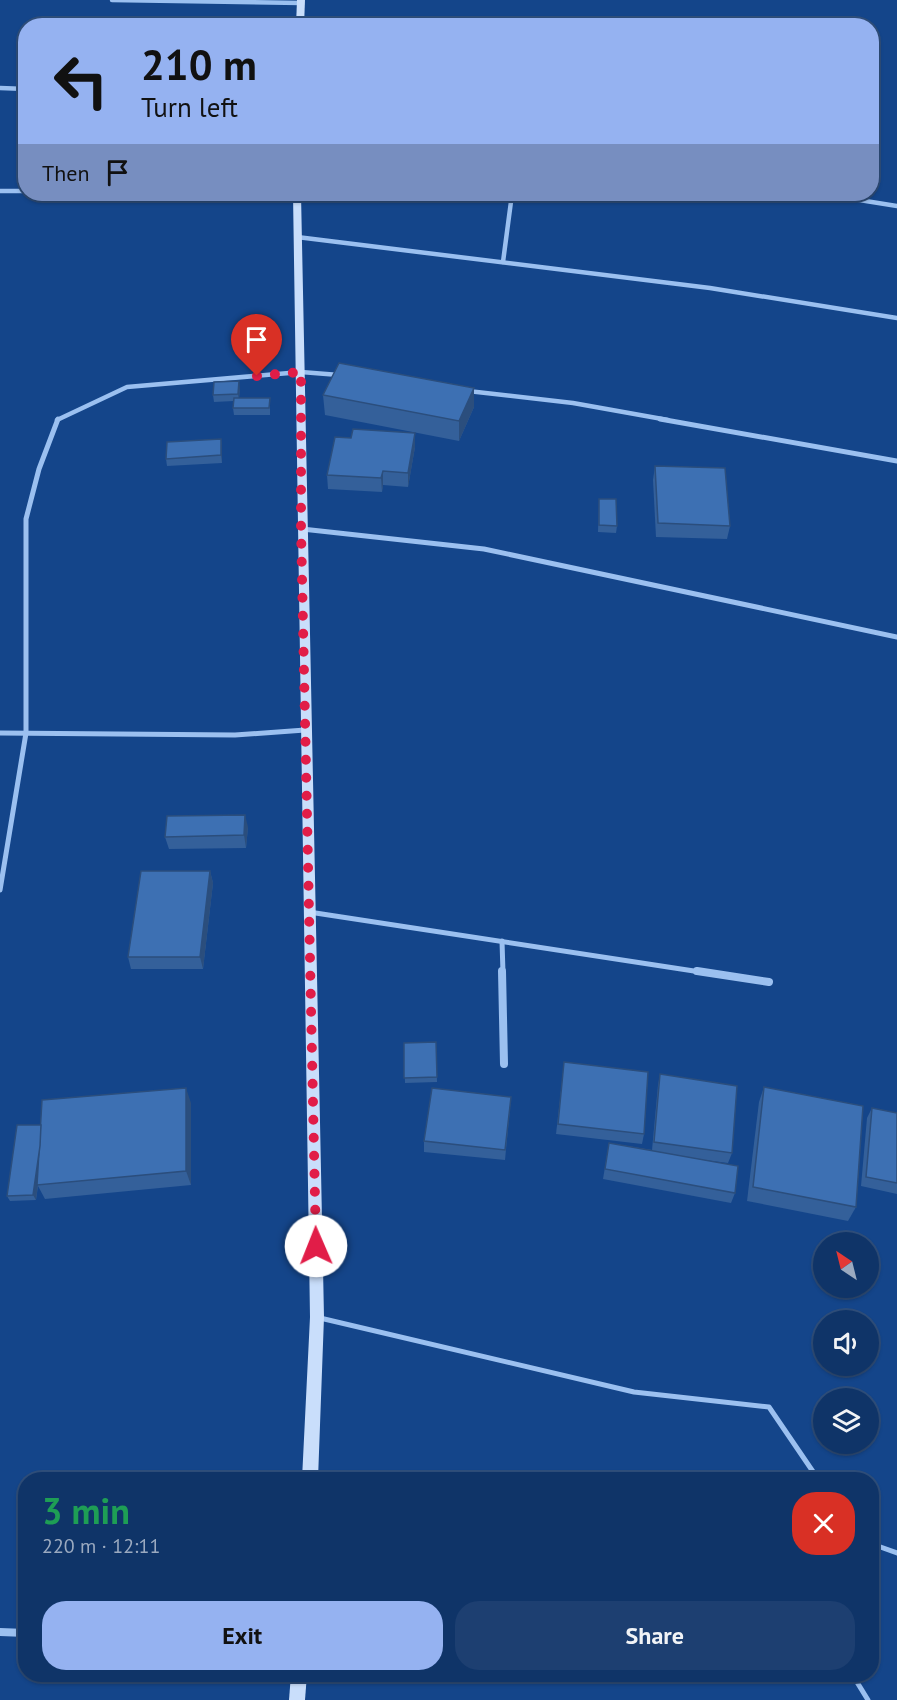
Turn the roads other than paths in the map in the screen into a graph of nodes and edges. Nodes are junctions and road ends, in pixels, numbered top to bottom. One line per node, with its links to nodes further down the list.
1 (112, 0): 2 (street)
2 (301, 1): 3 (street)
3 (300, 18)
4 (0, 88): 5 (street)
5 (18, 89)
6 (0, 191): 7 (street)
7 (18, 191)
8 (297, 201): 12 (street)
9 (511, 201): 13 (street)
10 (866, 201): 11 (street)
11 (897, 206)
12 (297, 237): 13 (street); 15 (street)
13 (503, 262): 14 (street)
14 (897, 318)
15 (301, 372): 16 (street); 19 (street); 23 (street)
16 (342, 375)
17 (465, 390): 18 (street)
18 (897, 461)
19 (301, 529): 20 (street); 21 (street)
20 (897, 637)
21 (305, 730): 23 (street); 25 (street)
22 (0, 733): 23 (street)
23 (26, 733): 24 (street)
24 (0, 890)
25 (309, 912): 26 (street); 29 (street)
26 (502, 941): 27 (street); 28 (street)
27 (769, 982)
28 (504, 1064)
29 (317, 1317): 30 (street); 31 (lane)
30 (309, 1472)
31 (813, 1472)
32 (879, 1547): 33 (lane)
33 (897, 1553)
34 (0, 1632): 35 (street)
35 (18, 1633)
36 (298, 1682): 38 (street)
37 (857, 1682): 39 (lane)
38 (297, 1700)
39 (868, 1700)

